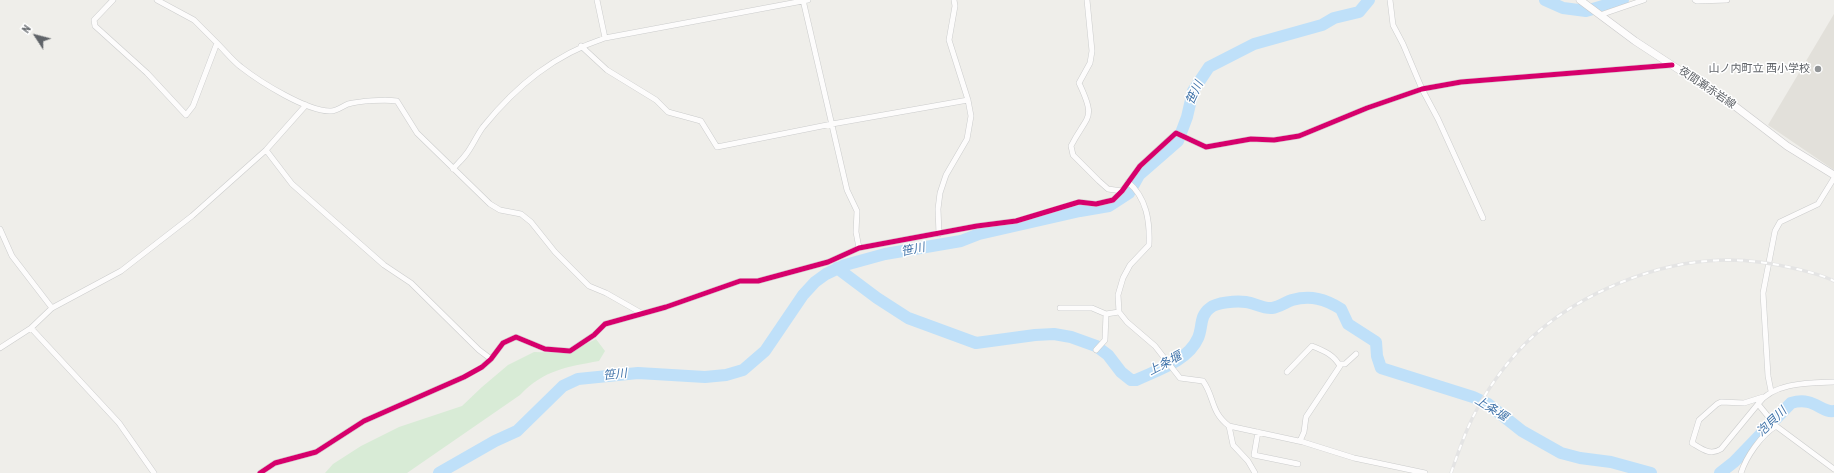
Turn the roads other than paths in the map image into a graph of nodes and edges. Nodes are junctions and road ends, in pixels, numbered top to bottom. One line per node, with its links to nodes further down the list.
1 (113, 0): 14 (street)
2 (157, 0): 14 (street)
3 (597, 0): 13 (street)
4 (805, 0): 13 (street); 20 (street)
5 (954, 0): 18 (street)
6 (1087, 0): 25 (street)
7 (1390, 0): 17 (street)
8 (1580, 0): 12 (main road, 夜間瀬赤岩線)
9 (1644, 0): 12 (street)
10 (1695, 0): 11 (street)
11 (1727, 0)
12 (1598, 14): 16 (main road, 夜間瀬赤岩線)
13 (605, 38): 15 (street)
14 (217, 44): 19 (street)
15 (581, 46): 20 (street); 22 (street)
16 (1672, 64): 17 (street); 23 (main road, 夜間瀬赤岩線)
17 (1422, 89): 24 (street); 26 (street)
18 (968, 100): 20 (street); 28 (street)
19 (306, 105): 21 (street); 22 (street)
20 (832, 124): 29 (street)
21 (266, 150): 30 (street); 39 (street)
22 (453, 169): 33 (street)
23 (1834, 177): 43 (street)
24 (1129, 183): 25 (street); 32 (street)
25 (1122, 191): 28 (street)
26 (1483, 218)
27 (0, 229): 30 (street)
28 (939, 234): 29 (street)
29 (859, 248): 33 (street)
30 (52, 308): 35 (street)
31 (1060, 308): 34 (street)
32 (1119, 312): 34 (street); 47 (street)
33 (643, 314): 39 (street)
34 (1106, 314): 37 (street)
35 (31, 328): 36 (street); 53 (street)
36 (0, 348)
37 (1096, 350)
38 (1356, 354): 40 (street)
39 (491, 359): 54 (street)
40 (1339, 364): 41 (street); 49 (street)
41 (1287, 372)
42 (1834, 382): 43 (street)
43 (1771, 391): 44 (street)
44 (1763, 397): 45 (street); 45 (street)
45 (1758, 404): 46 (street)
46 (1775, 425): 51 (street); 57 (street)
47 (1229, 426): 48 (street); 55 (street)
48 (1258, 432): 49 (street); 50 (street)
49 (1300, 441): 52 (street)
50 (1298, 464)
51 (1834, 469)
52 (1408, 471): 56 (street)
53 (154, 473)
54 (260, 473)
55 (1255, 473)
56 (1425, 473)
57 (1741, 473)

